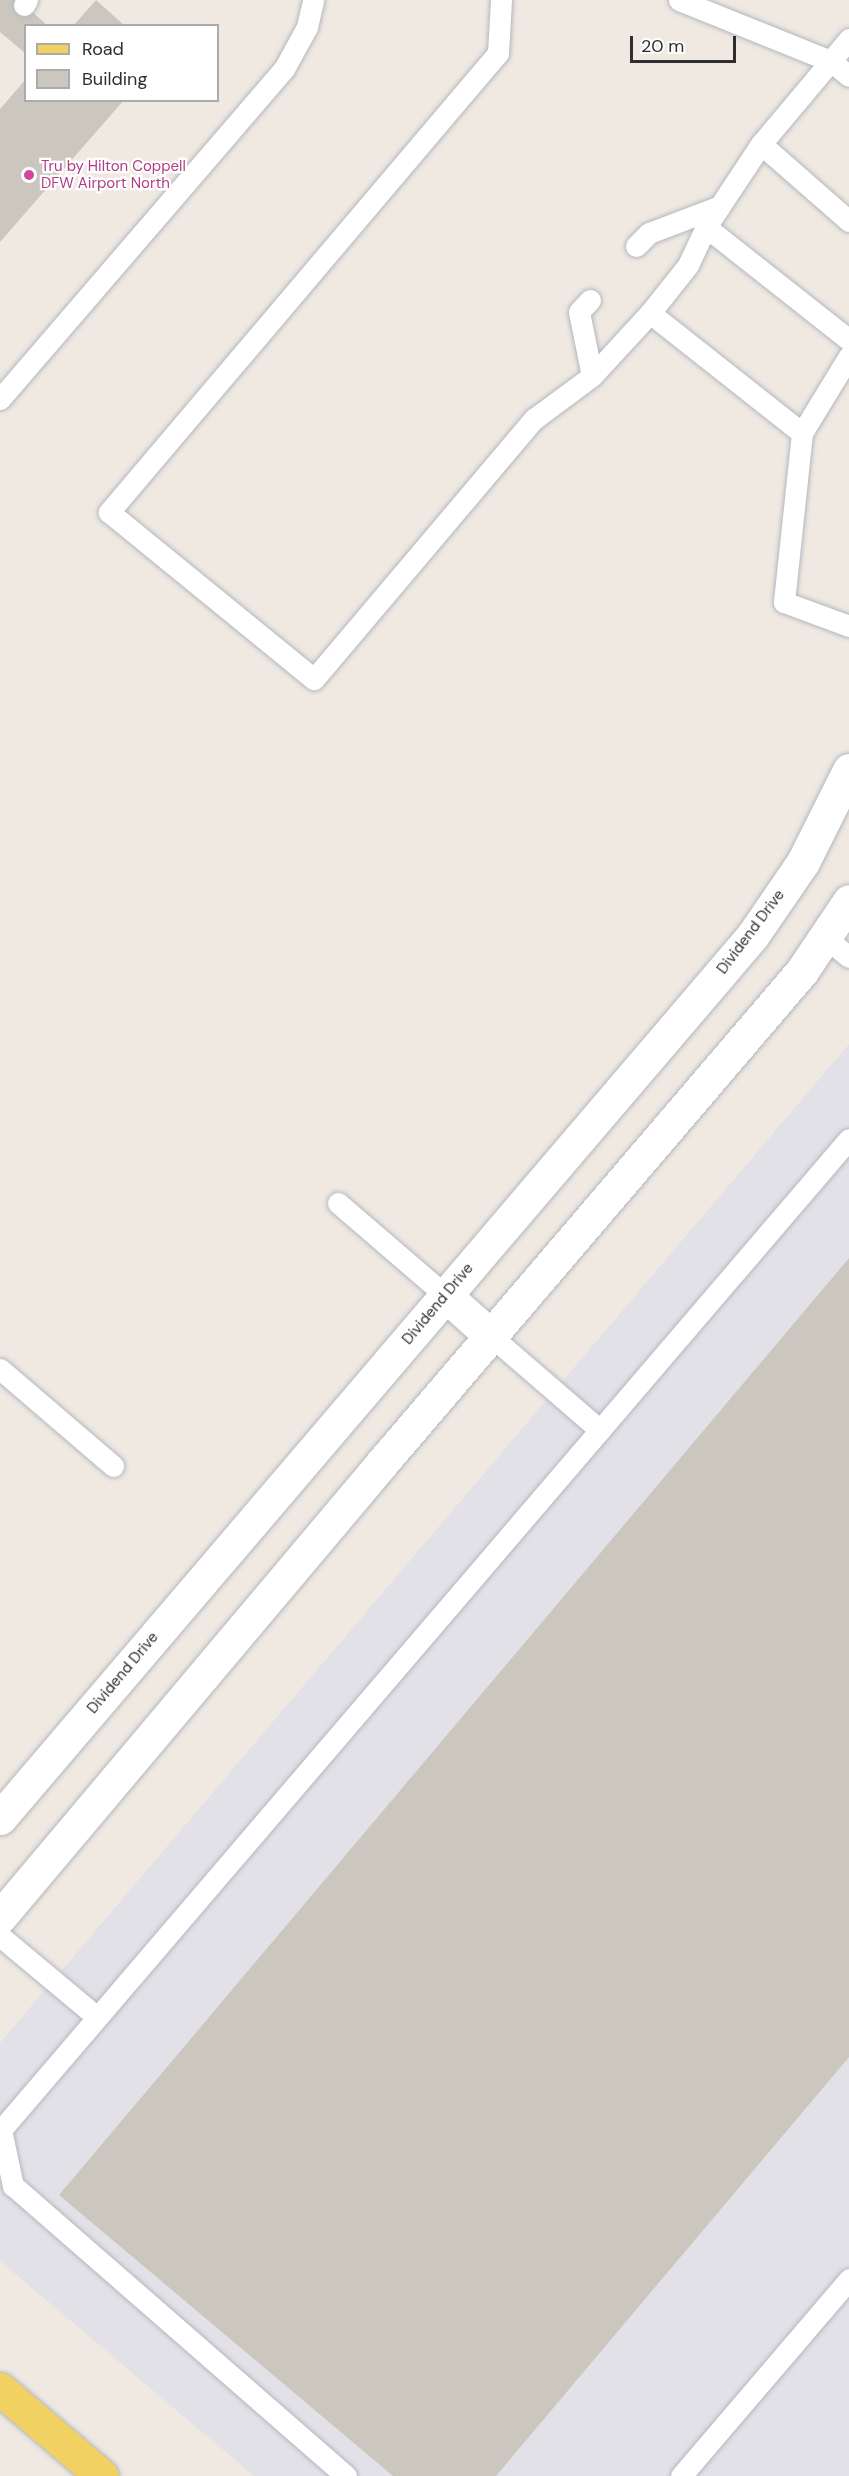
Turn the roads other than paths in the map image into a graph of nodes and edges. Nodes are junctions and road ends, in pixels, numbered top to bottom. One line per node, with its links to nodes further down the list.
1 (313, 0): 17 (lane)
2 (501, 0): 16 (lane)
3 (679, 0): 5 (lane)
4 (849, 39): 5 (lane)
5 (831, 61): 6 (lane); 7 (lane)
6 (849, 76)
7 (761, 144): 8 (lane); 9 (lane)
8 (720, 206): 10 (lane); 11 (lane)
9 (849, 221)
10 (706, 227): 13 (lane); 14 (lane)
11 (636, 246)
12 (590, 300): 16 (lane)
13 (650, 313): 16 (lane); 18 (lane)
14 (849, 340)
15 (849, 356): 18 (lane)
16 (592, 376)
17 (0, 399)
18 (802, 433): 19 (lane)
19 (849, 626)
20 (849, 770): 25 (street, Dividend Drive)
21 (849, 900): 22 (street)
22 (837, 947): 26 (street)
23 (849, 1139): 28 (lane)
24 (338, 1203): 25 (lane)
25 (446, 1295): 26 (street); 30 (street, Dividend Drive)
26 (491, 1336): 28 (lane); 31 (street)
27 (0, 1369): 29 (lane)
28 (600, 1430): 33 (lane)
29 (113, 1466)
30 (0, 1818)
31 (0, 1917)
32 (0, 1936): 33 (lane)
33 (97, 2017): 37 (lane)
34 (849, 2279): 38 (lane)
35 (0, 2389): 36 (main road)
36 (102, 2476)
37 (346, 2476)
38 (681, 2476)

